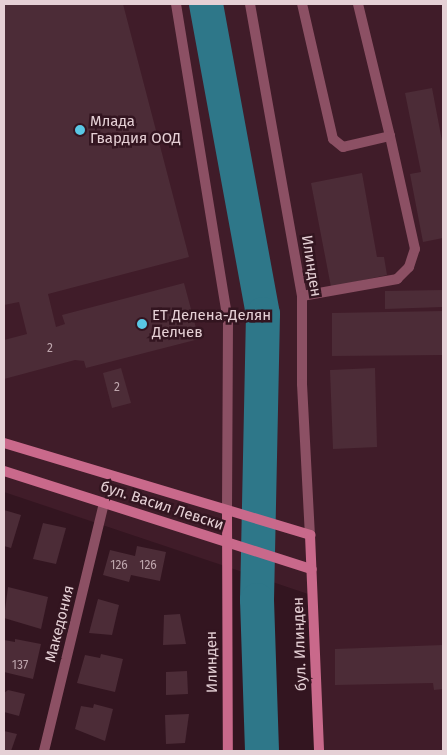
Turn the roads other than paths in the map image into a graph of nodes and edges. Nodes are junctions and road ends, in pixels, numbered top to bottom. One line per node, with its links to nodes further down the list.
1 (176, 4): 10 (street)
2 (250, 4): 6 (street, Илинден)
3 (302, 4): 5 (street)
4 (358, 4): 5 (street)
5 (390, 136): 6 (street)
6 (302, 296): 11 (street, Илинден)
7 (4, 443): 10 (main road, бул. Васил Левски)
8 (4, 472): 9 (main road, бул. Васил Левски)
9 (104, 503): 12 (main road, бул. Васил Левски); 14 (street, Македония)
10 (227, 512): 11 (main road, бул. Васил Левски); 12 (main road)
11 (310, 535): 13 (main road, бул. Илинден)
12 (226, 543): 13 (main road, бул. Васил Левски); 15 (main road, Илинден)
13 (312, 570): 16 (main road, бул. Илинден)
14 (44, 751)
15 (228, 751)
16 (319, 751)

